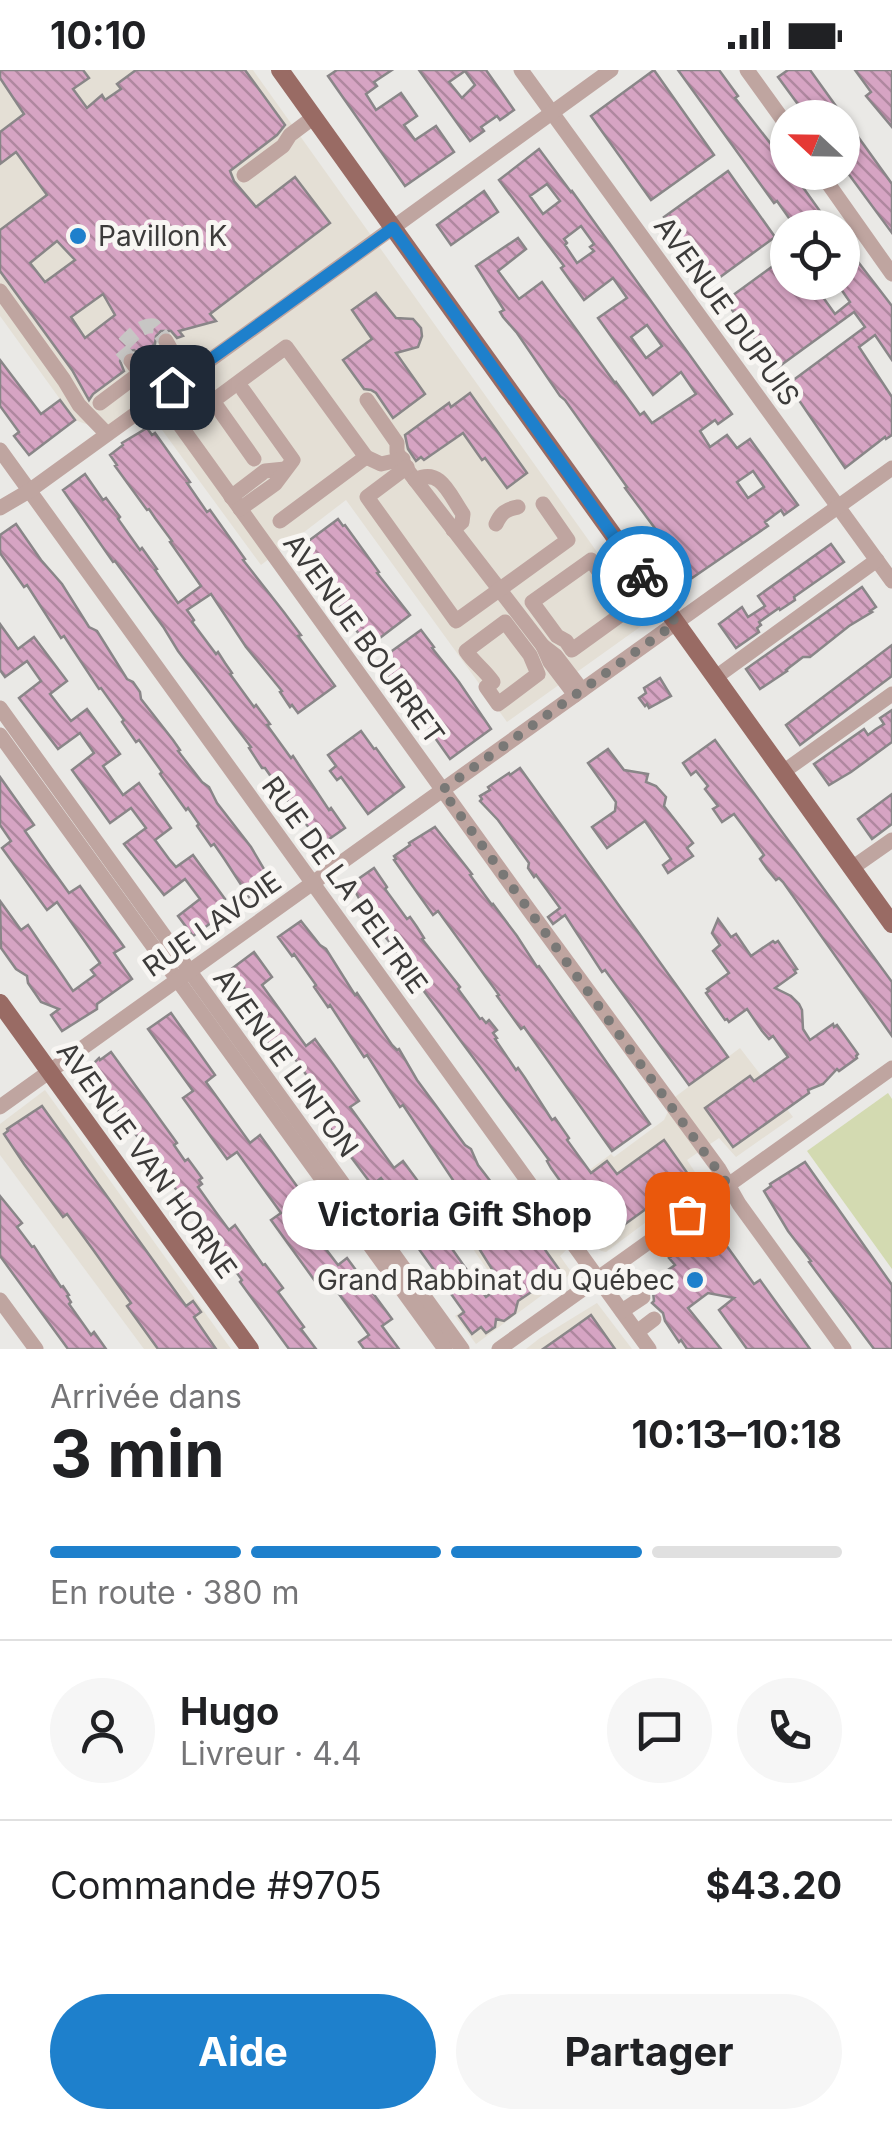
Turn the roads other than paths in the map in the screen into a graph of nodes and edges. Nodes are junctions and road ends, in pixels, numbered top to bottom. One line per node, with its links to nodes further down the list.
1 (280, 70): 7 (main road)
2 (521, 70): 6 (street, AVENUE DUPUIS)
3 (611, 70): 6 (street)
4 (747, 70): 5 (street)
5 (770, 101)
6 (552, 113): 10 (street); 28 (street, AVENUE DUPUIS)
7 (314, 118): 8 (street); 10 (main road)
8 (244, 175)
9 (833, 190): 11 (street)
10 (393, 228): 16 (street); 34 (main road)
11 (892, 274)
12 (0, 291): 19 (street)
13 (166, 341): 14 (street)
14 (135, 367): 16 (street, AVENUE BOURRET); 18 (street)
15 (244, 390): 27 (street)
16 (159, 396): 19 (street); 27 (street, AVENUE BOURRET)
17 (367, 400): 23 (street)
18 (100, 403)
19 (107, 434): 25 (street)
20 (0, 450): 25 (street, RUE DE LA PELTRIE)
21 (366, 457): 22 (street); 23 (street); 30 (street)
22 (254, 459)
23 (405, 464): 33 (street); 33 (street)
24 (892, 468): 28 (street, RUE LAVOIE)
25 (29, 491): 29 (street); 45 (street, RUE DE LA PELTRIE)
26 (543, 504): 33 (street)
27 (238, 506): 42 (street, AVENUE BOURRET)
28 (838, 507): 31 (street, AVENUE DUPUIS); 34 (street, RUE LAVOIE)
29 (0, 508)
30 (280, 521)
31 (877, 560): 32 (street, AVENUE DUPUIS); 36 (street)
32 (892, 581)
33 (499, 590): 35 (street)
34 (676, 623): 36 (main road); 37 (street, RUE LAVOIE)
35 (543, 646): 35 (street); 35 (street); 37 (street)
36 (716, 677): 41 (main road)
37 (578, 692): 42 (street, RUE LAVOIE)
38 (892, 694): 41 (street)
39 (0, 708): 47 (street, AVENUE LINTON)
40 (0, 735): 47 (street, AVENUE LINTON)
41 (784, 772): 44 (main road)
42 (442, 790): 45 (street, RUE LAVOIE); 52 (street, AVENUE BOURRET)
43 (892, 840): 44 (street)
44 (852, 868): 46 (main road)
45 (313, 883): 47 (street, RUE LAVOIE); 53 (street, RUE DE LA PELTRIE)
46 (892, 924)
47 (183, 975): 50 (street, RUE LAVOIE); 61 (street, AVENUE LINTON); 62 (street, AVENUE LINTON)
48 (0, 1003): 50 (main road, AVENUE VAN HORNE)
49 (892, 1068): 52 (street)
50 (50, 1072): 51 (street, RUE LAVOIE); 60 (main road, AVENUE VAN HORNE)
51 (0, 1107)
52 (728, 1185): 53 (street); 65 (street, AVENUE BOURRET)
53 (598, 1278): 56 (street, RUE DE LA PELTRIE); 63 (street)
54 (643, 1297): 56 (street)
55 (0, 1300): 59 (street)
56 (622, 1312): 58 (street, RUE DE LA PELTRIE)
57 (654, 1319): 58 (street)
58 (637, 1332): 64 (street, RUE DE LA PELTRIE)
59 (36, 1349)
60 (250, 1349)
61 (445, 1349)
62 (462, 1349)
63 (499, 1349)
64 (649, 1349)
65 (844, 1349)

